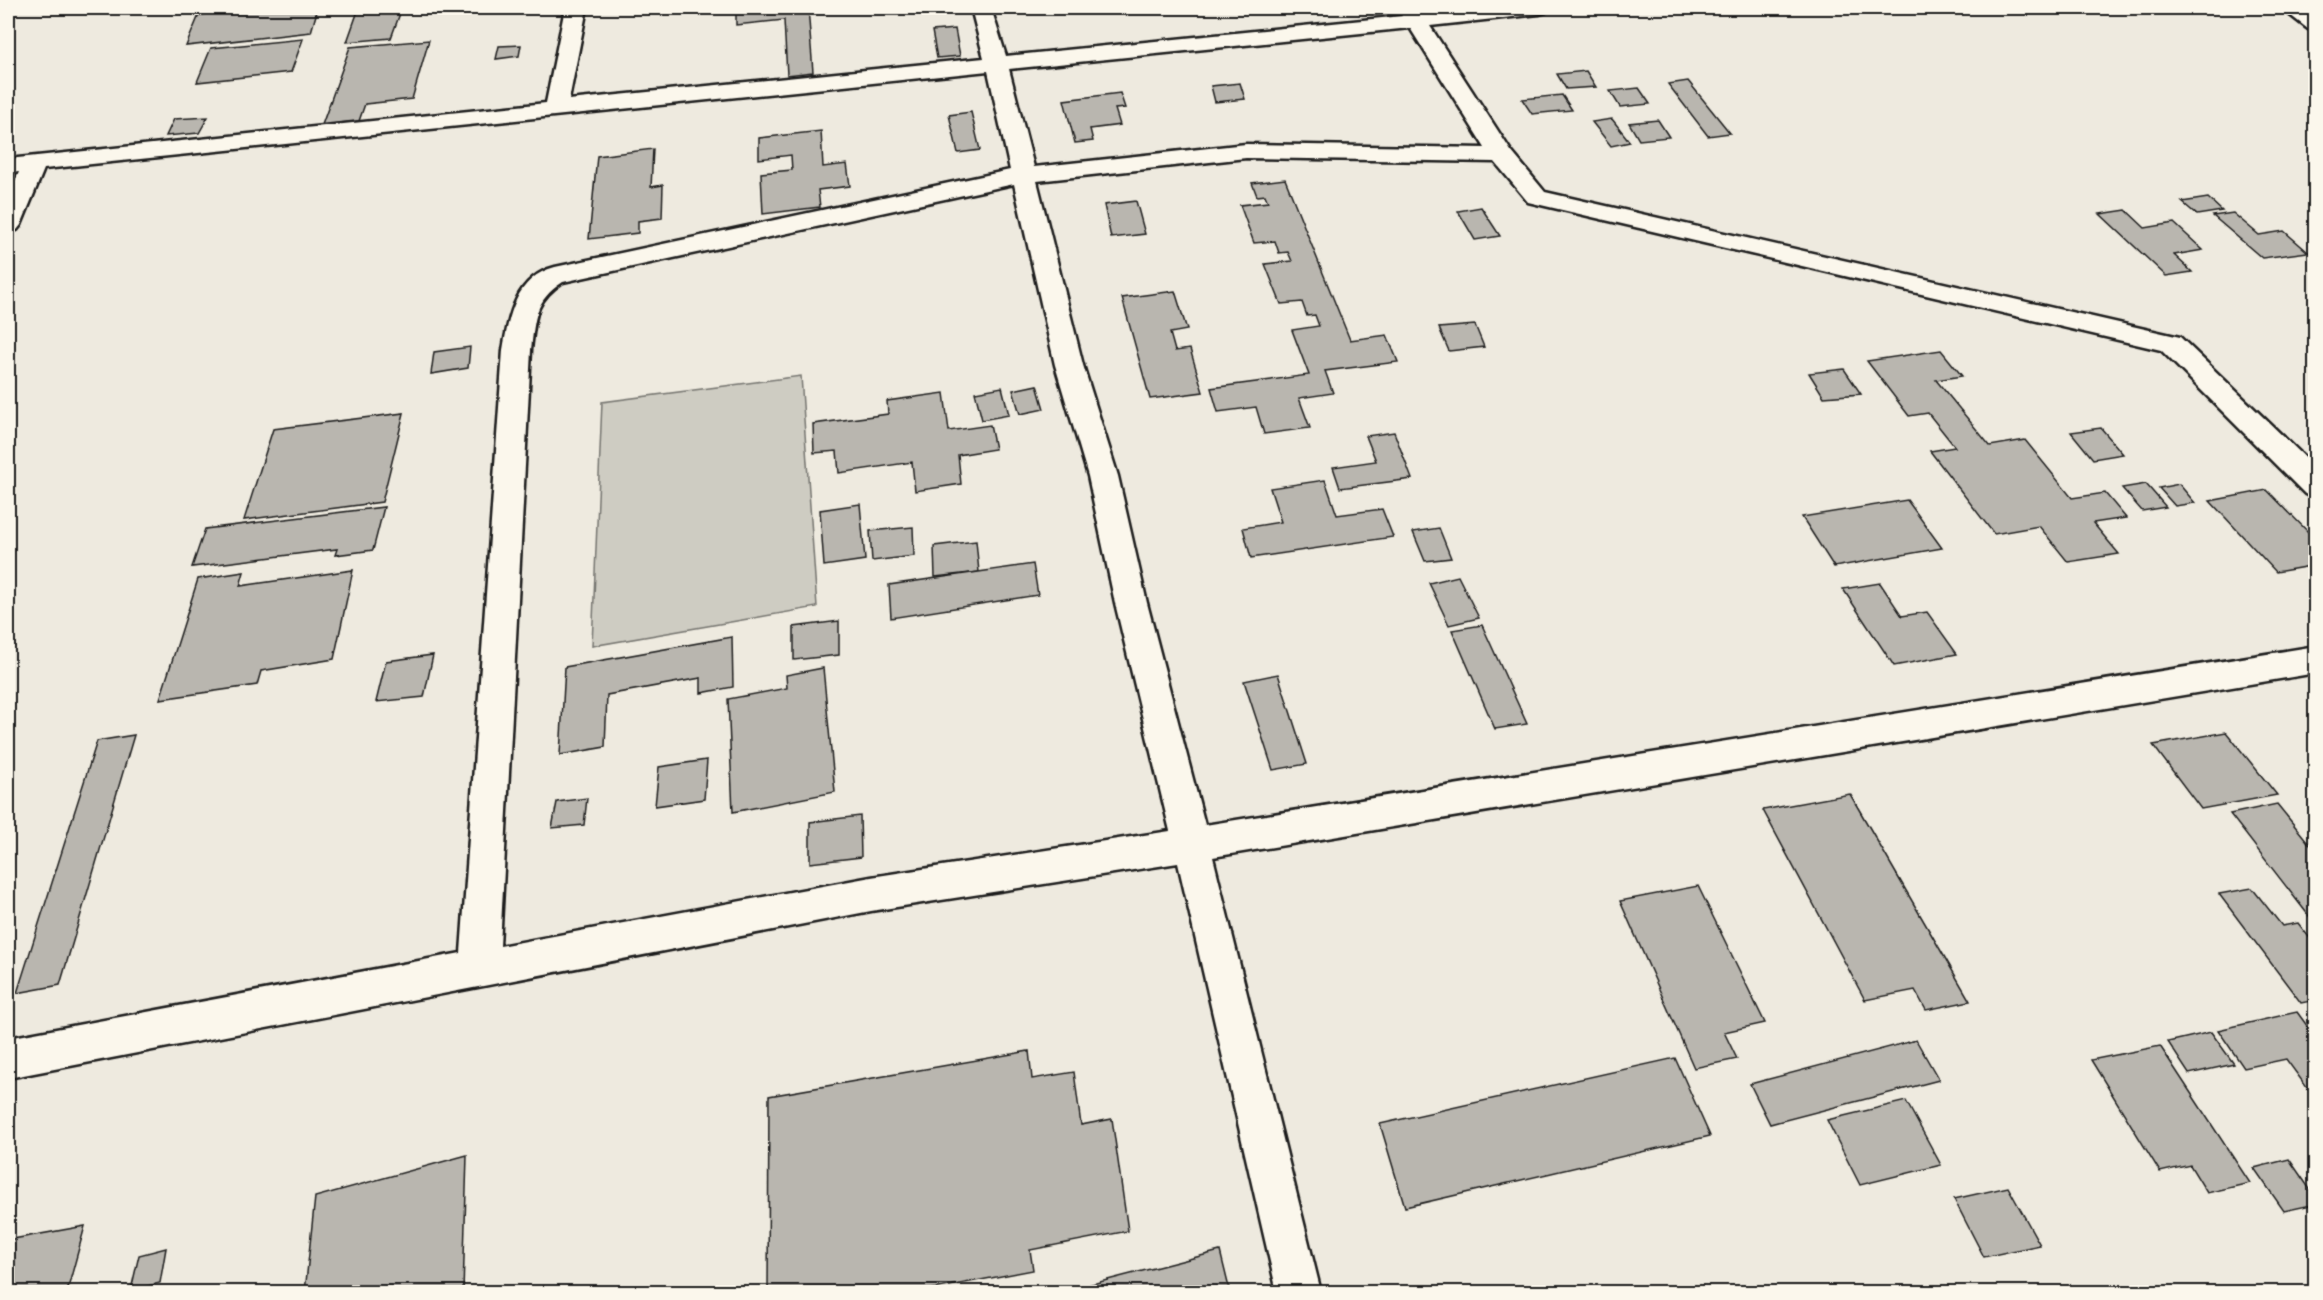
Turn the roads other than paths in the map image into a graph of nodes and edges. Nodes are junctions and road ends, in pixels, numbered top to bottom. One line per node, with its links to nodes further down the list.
1 (576, 8): 8 (street)
2 (981, 8): 7 (street)
3 (1539, 8): 5 (street)
4 (2292, 8): 6 (street)
5 (1412, 14): 7 (street); 9 (street)
6 (2316, 24)
7 (998, 64): 8 (street); 12 (street)
8 (556, 109): 10 (street)
9 (1502, 155): 12 (street); 14 (street)
10 (35, 163): 11 (street); 13 (street)
11 (8, 166)
12 (1022, 175): 16 (street); 17 (street)
13 (8, 225)
14 (2316, 486)
15 (2316, 659): 16 (street)
16 (1192, 844): 17 (street); 19 (street)
17 (479, 968): 18 (street)
18 (8, 1058)
19 (1299, 1293)

